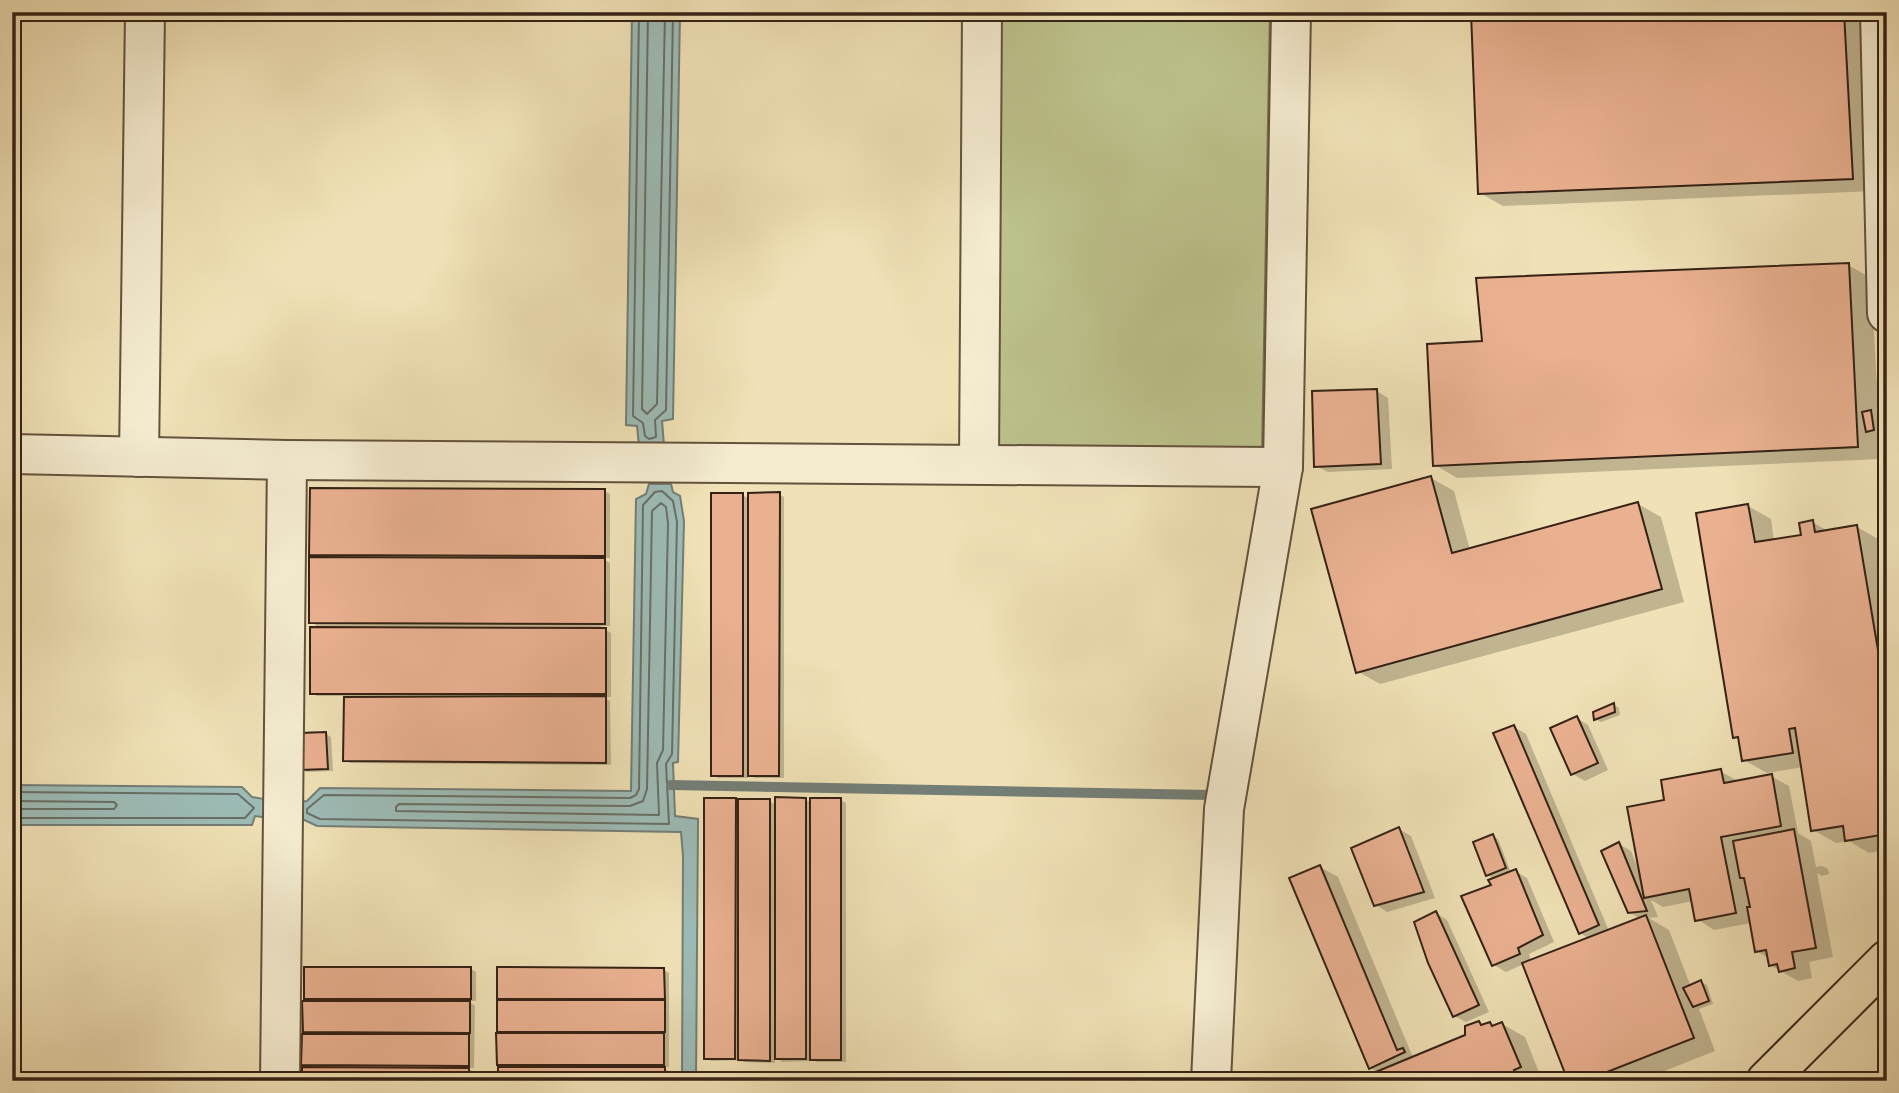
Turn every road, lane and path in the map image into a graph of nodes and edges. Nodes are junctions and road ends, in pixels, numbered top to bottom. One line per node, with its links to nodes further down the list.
1 (145, 12): 7 (street)
2 (982, 12): 9 (street)
3 (1291, 12): 10 (street)
4 (1880, 12): 5 (street)
5 (1887, 313)
6 (12, 454): 7 (street)
7 (139, 457): 8 (street)
8 (287, 460): 9 (street); 12 (street)
9 (979, 464): 10 (street)
10 (1283, 467): 13 (street)
11 (1887, 960): 14 (main road)
12 (280, 1081)
13 (1211, 1081)
14 (1766, 1081)

